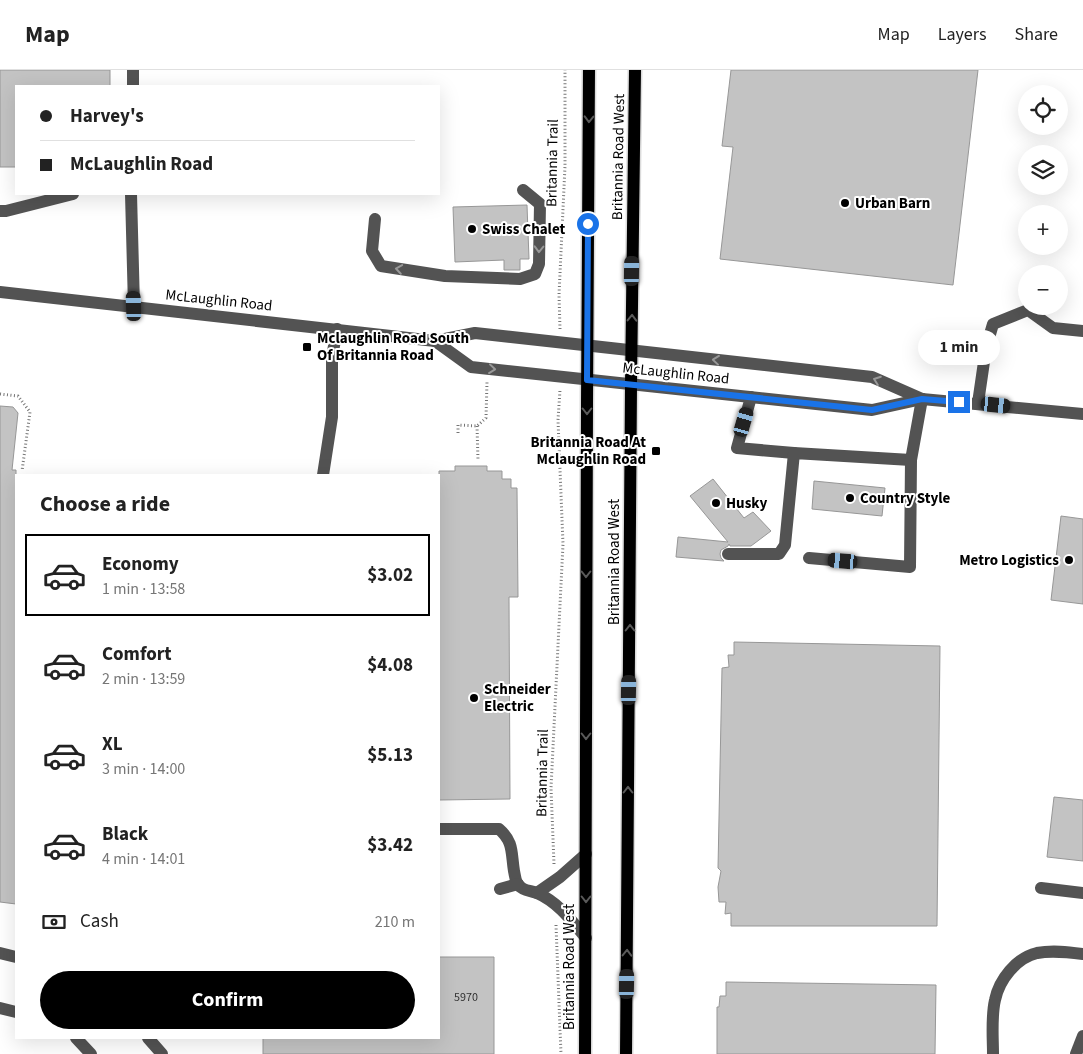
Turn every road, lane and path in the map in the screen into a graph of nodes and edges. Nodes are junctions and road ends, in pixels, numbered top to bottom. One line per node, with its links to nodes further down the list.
1 (133, 70): 5 (street)
2 (565, 70): 13 (path, Britannia Trail)
3 (590, 70): 17 (main road, Britannia Road West, one-way to 17)
4 (635, 70): 18 (main road, Britannia Road West, one-way to 4)
5 (133, 85)
6 (523, 190): 10 (street, one-way to 10)
7 (69, 195): 9 (street)
8 (131, 195): 12 (street)
9 (0, 211)
10 (375, 219)
11 (0, 292): 12 (street, McLaughlin Road)
12 (134, 306): 14 (street, McLaughlin Road)
13 (560, 316)
14 (337, 329): 16 (street, McLaughlin Road); 34 (street)
15 (1083, 331): 26 (street)
16 (435, 341): 17 (street, McLaughlin Road); 19 (street, McLaughlin Road)
17 (587, 345): 18 (street, McLaughlin Road); 20 (main road, Britannia Road West)
18 (631, 350): 21 (main road, Britannia Road West); 24 (street, McLaughlin Road, one-way to 18)
19 (487, 369): 20 (street, McLaughlin Road, one-way to 20); 28 (path)
20 (587, 380): 21 (street, McLaughlin Road); 38 (main road, Britannia Road West, one-way to 38)
21 (631, 385): 23 (street, McLaughlin Road); 59 (main road, Britannia Road West, one-way to 21)
22 (0, 394): 33 (path)
23 (751, 397): 24 (street, McLaughlin Road); 30 (street)
24 (922, 399): 26 (street, McLaughlin Road); 32 (street)
25 (559, 402): 39 (path, Britannia Trail)
26 (978, 403): 27 (street, McLaughlin Road)
27 (1083, 414)
28 (478, 426): 29 (path); 31 (path)
29 (458, 433)
30 (794, 453): 32 (street); 35 (street)
31 (478, 460)
32 (911, 460): 36 (street)
33 (22, 471)
34 (323, 474)
35 (728, 554)
36 (810, 558)
37 (440, 829): 40 (street)
38 (586, 854): 39 (street); 46 (main road, Britannia Road West, one-way to 46)
39 (554, 881): 43 (street)
40 (518, 884): 42 (street); 43 (street)
41 (1041, 888): 44 (street)
42 (500, 889)
43 (537, 893): 45 (street)
44 (1083, 893)
45 (555, 904): 46 (street); 57 (path)
46 (586, 938): 58 (main road, Britannia Road West)
47 (0, 953): 49 (street)
48 (1083, 954): 60 (street)
49 (15, 957)
50 (0, 1008): 51 (street)
51 (15, 1012)
52 (1083, 1036): 61 (street)
53 (77, 1039): 55 (street)
54 (149, 1039): 56 (street)
55 (91, 1054)
56 (162, 1054)
57 (561, 1054)
58 (585, 1054)
59 (626, 1054)
60 (993, 1054)
61 (1076, 1054)

